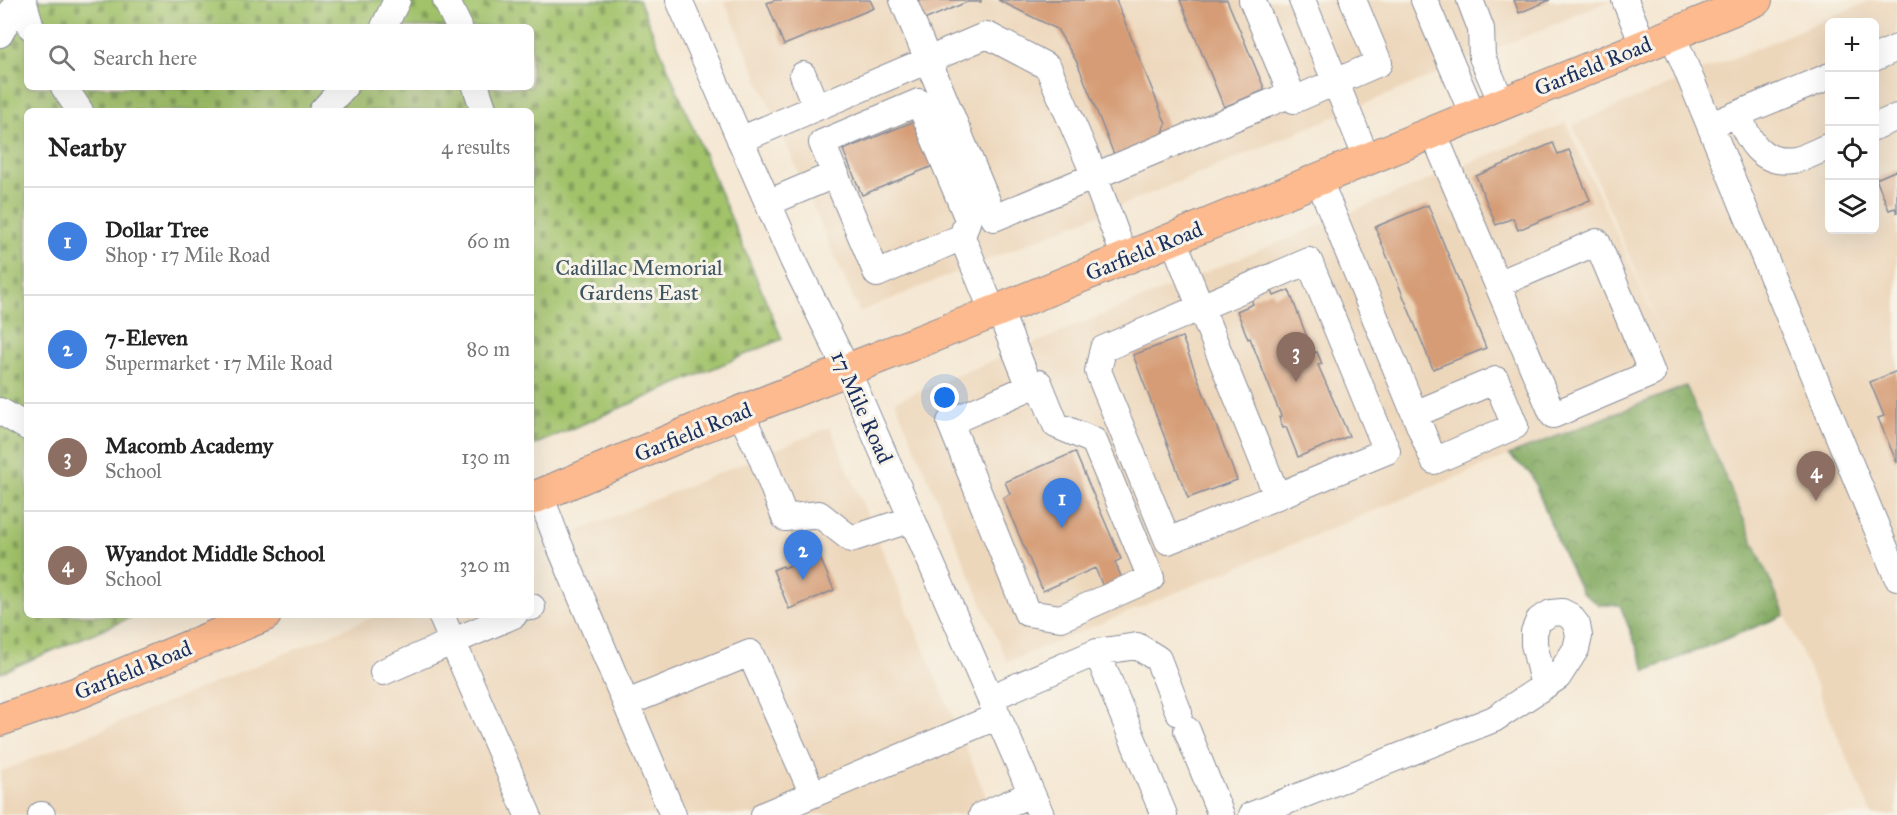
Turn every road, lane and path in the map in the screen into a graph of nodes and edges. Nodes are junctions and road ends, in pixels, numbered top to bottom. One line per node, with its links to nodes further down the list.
1 (18, 0): 17 (street)
2 (23, 0): 14 (street)
3 (397, 0): 15 (street)
4 (446, 0): 16 (street)
5 (679, 0): 41 (street, 17 Mile Road)
6 (903, 0): 22 (street)
7 (1252, 0): 29 (street)
8 (1302, 0): 25 (street)
9 (1353, 0): 25 (street)
10 (1424, 0): 36 (street)
11 (1470, 0): 30 (street)
12 (1625, 0): 19 (street)
13 (1756, 0): 18 (main road, Garfield Road)
14 (30, 24)
15 (385, 24)
16 (458, 24)
17 (0, 34)
18 (1672, 34): 19 (main road, Garfield Road); 38 (street)
19 (1643, 45): 30 (main road, Garfield Road)
20 (1897, 48): 21 (street)
21 (1879, 56)
22 (927, 61): 31 (street); 45 (street); 45 (street)
23 (803, 75): 31 (street)
24 (1825, 78): 35 (street)
25 (1336, 82): 29 (street); 43 (street)
26 (66, 90): 32 (street)
27 (341, 90): 33 (street)
28 (478, 90): 34 (street)
29 (1291, 94): 45 (street)
30 (1502, 104): 36 (main road, Garfield Road)
31 (816, 107): 41 (street)
32 (78, 108)
33 (325, 108)
34 (483, 108)
35 (1738, 114): 38 (street); 42 (street)
36 (1473, 115): 40 (main road, Garfield Road)
37 (1897, 117): 39 (street)
38 (1711, 125): 63 (street)
39 (1877, 126)
40 (1433, 132): 43 (main road, Garfield Road); 51 (street)
41 (740, 140): 47 (street, 17 Mile Road)
42 (1825, 148)
43 (1367, 159): 46 (main road, Garfield Road)
44 (836, 174): 47 (street); 48 (street); 48 (street)
45 (1094, 177): 50 (street)
46 (1318, 178): 49 (main road, Garfield Road); 58 (street)
47 (768, 203): 54 (street, 17 Mile Road)
48 (962, 237): 53 (street)
49 (1173, 239): 50 (main road, Garfield Road); 52 (street)
50 (1125, 258): 53 (main road, Garfield Road)
51 (1498, 284): 51 (street)
52 (1200, 307): 60 (street); 60 (street); 60 (street)
53 (996, 311): 54 (main road, Garfield Road); 55 (street)
54 (847, 370): 57 (main road, Garfield Road); 62 (street, 17 Mile Road)
55 (1030, 387): 55 (street)
56 (0, 411): 59 (street)
57 (740, 412): 61 (main road, Garfield Road); 62 (street)
58 (1415, 414)
59 (24, 425)
60 (1277, 496)
61 (536, 497): 71 (street)
62 (912, 519): 72 (street, 17 Mile Road)
63 (1897, 577)
64 (258, 618): 73 (main road, Garfield Road)
65 (442, 618): 67 (street)
66 (507, 618): 67 (street)
67 (454, 642): 69 (street); 76 (street)
68 (1097, 652): 72 (street); 80 (street); 81 (street)
69 (383, 672)
70 (1544, 686): 82 (street)
71 (627, 703): 74 (street); 77 (street)
72 (994, 707): 74 (street); 75 (street, 17 Mile Road)
73 (0, 720)
74 (813, 794): 78 (street)
75 (1036, 804): 79 (street)
76 (528, 815)
77 (672, 815)
78 (764, 815)
79 (982, 815)
80 (1164, 815)
81 (1221, 815)
82 (1252, 815)

